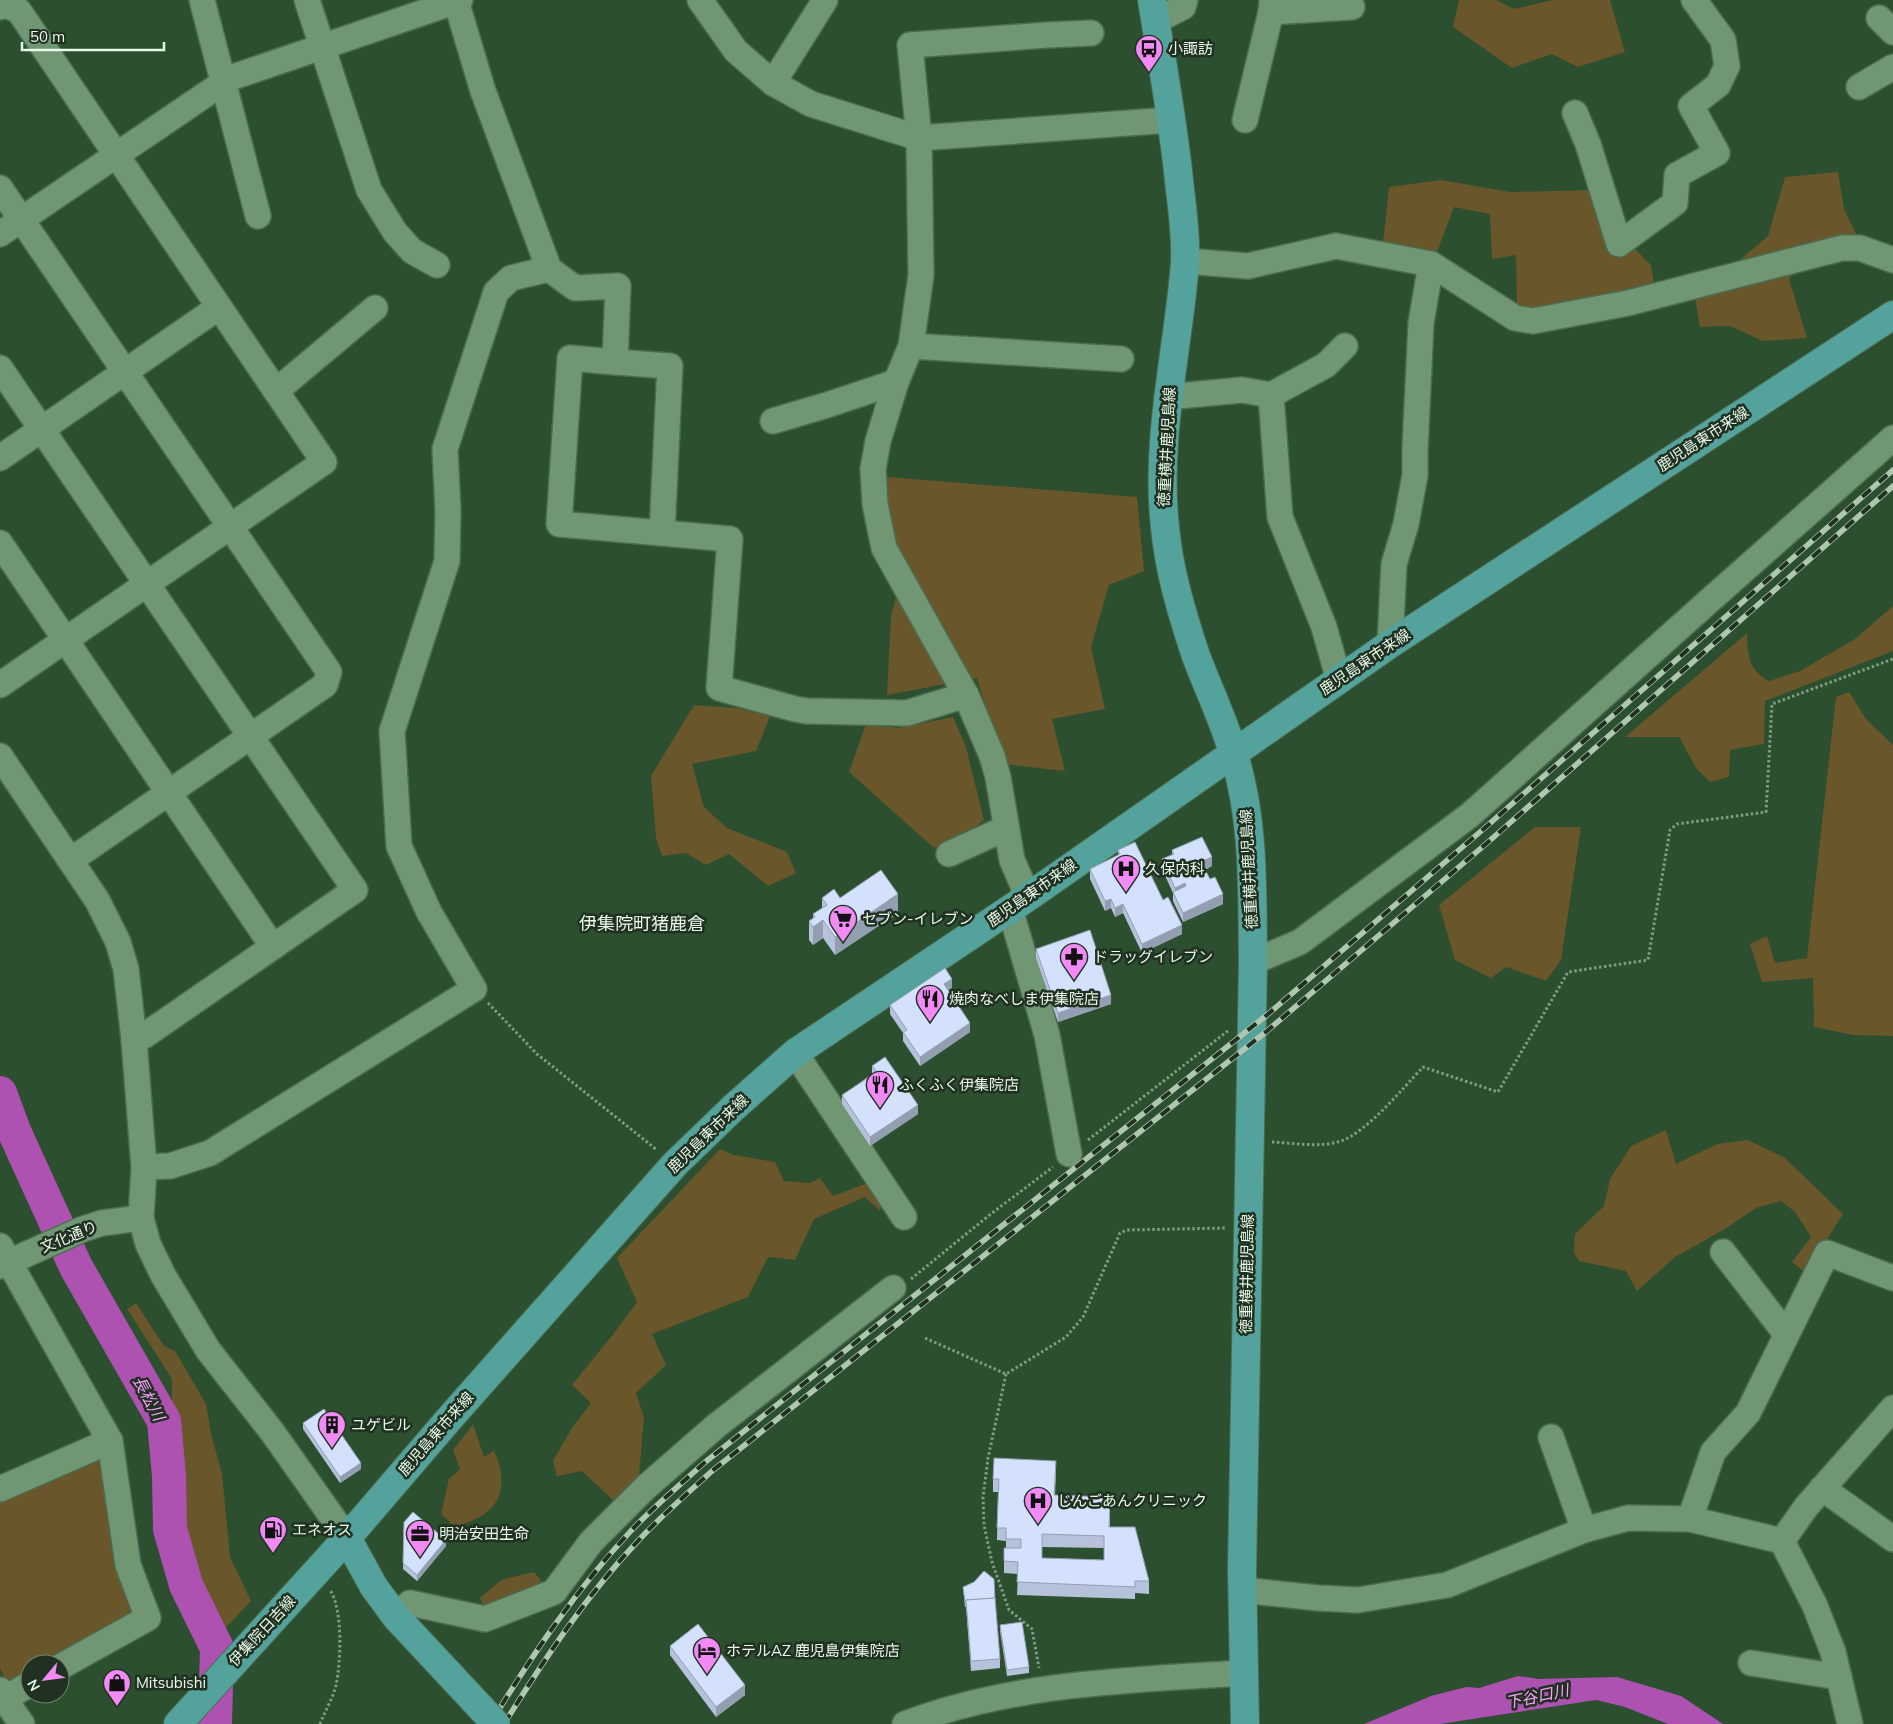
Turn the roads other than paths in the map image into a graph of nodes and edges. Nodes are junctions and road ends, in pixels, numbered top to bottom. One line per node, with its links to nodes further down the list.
1 (202, 0): 15 (street)
2 (307, 0): 13 (street)
3 (458, 0): 13 (street); 31 (street)
4 (700, 0): 16 (street)
5 (825, 0): 16 (street)
6 (1185, 0): 11 (street)
7 (1694, 0): 18 (street)
8 (1271, 6): 10 (street); 20 (street)
9 (0, 7): 22 (street)
10 (1352, 7)
11 (1154, 10): 19 (main road, 徳重横井鹿児島線)
12 (1091, 33): 21 (street)
13 (321, 46): 15 (street); 30 (street)
14 (1893, 67): 17 (street)
15 (224, 82): 22 (street); 24 (street)
16 (772, 82): 21 (street)
17 (1859, 87)
18 (1575, 113)
19 (1171, 120): 21 (street); 28 (main road, 徳重横井鹿児島線)
20 (1245, 120)
21 (919, 138): 35 (street)
22 (116, 156): 25 (street); 32 (street)
23 (0, 188): 25 (street)
24 (258, 216)
25 (21, 220): 26 (street); 40 (street)
26 (0, 234)
27 (1893, 260): 29 (street)
28 (1185, 261): 29 (street); 44 (main road, 徳重横井鹿児島線)
29 (1432, 264): 54 (street)
30 (437, 265)
31 (549, 269): 38 (street); 71 (street)
32 (219, 307): 40 (street); 42 (street)
33 (376, 308): 42 (street)
34 (1893, 315): 54 (main road, 鹿児島東市来線)
35 (911, 346): 37 (street); 41 (street)
36 (1345, 346): 43 (street)
37 (1121, 359)
38 (615, 362): 50 (street); 50 (street)
39 (0, 368): 46 (street)
40 (125, 372): 46 (street); 49 (street)
41 (896, 382): 45 (street); 57 (street)
42 (276, 391): 49 (street)
43 (1271, 395): 44 (street); 55 (street)
44 (1168, 397): 59 (main road, 徳重横井鹿児島線)
45 (773, 421)
46 (42, 429): 48 (street); 52 (street)
47 (1893, 438): 67 (street)
48 (0, 458)
49 (230, 526): 52 (street); 58 (street)
50 (662, 533): 57 (street)
51 (0, 543): 53 (street)
52 (147, 582): 53 (street); 58 (street)
53 (66, 639): 56 (street); 61 (street)
54 (1390, 644): 55 (main road, 鹿児島東市来線)
55 (1339, 680): 59 (main road, 鹿児島東市来線)
56 (0, 685)
57 (966, 695): 62 (street)
58 (251, 736): 61 (street); 66 (street)
59 (1233, 752): 65 (main road, 鹿児島東市来線); 67 (main road, 徳重横井鹿児島線)
60 (0, 756): 64 (street)
61 (170, 792): 64 (street); 66 (street)
62 (1006, 828): 63 (street); 65 (street)
63 (949, 854)
64 (71, 860): 68 (street)
65 (1019, 903): 69 (main road, 鹿児島東市来線); 70 (street)
66 (273, 947): 68 (street)
67 (1253, 962): 89 (main road, 徳重横井鹿児島線)
68 (134, 1040): 71 (street)
69 (796, 1053): 72 (street); 86 (main road, 鹿児島東市来線)
70 (1070, 1154)
71 (144, 1167): 73 (street)
72 (904, 1217)
73 (141, 1218): 75 (street, 文化通り); 86 (street)
74 (1723, 1252): 78 (street)
75 (6, 1258): 81 (street)
76 (1893, 1278): 78 (street)
77 (893, 1288): 90 (street)
78 (1786, 1334): 84 (street)
79 (1893, 1408): 82 (street)
80 (1552, 1437): 85 (street)
81 (110, 1441): 83 (street); 91 (street)
82 (1822, 1488): 87 (street); 88 (street)
83 (0, 1490)
84 (1690, 1519): 85 (street); 88 (street)
85 (1584, 1530): 89 (street)
86 (347, 1538): 90 (main road); 98 (main road, 伊集院日吉線)
87 (1893, 1539)
88 (1782, 1541): 94 (street)
89 (1242, 1590): 93 (main road, 徳重横井鹿児島線)
90 (396, 1617): 97 (main road)
91 (70, 1662)
92 (1751, 1663): 94 (street)
93 (1244, 1673): 99 (street); 102 (main road, 徳重横井鹿児島線)
94 (1840, 1677): 103 (street)
95 (20, 1688): 96 (street)
96 (1, 1696): 100 (street)
97 (488, 1716)
98 (184, 1718)
99 (939, 1718): 101 (street)
100 (22, 1724)
101 (905, 1724)
102 (1245, 1724)
103 (1850, 1724)

